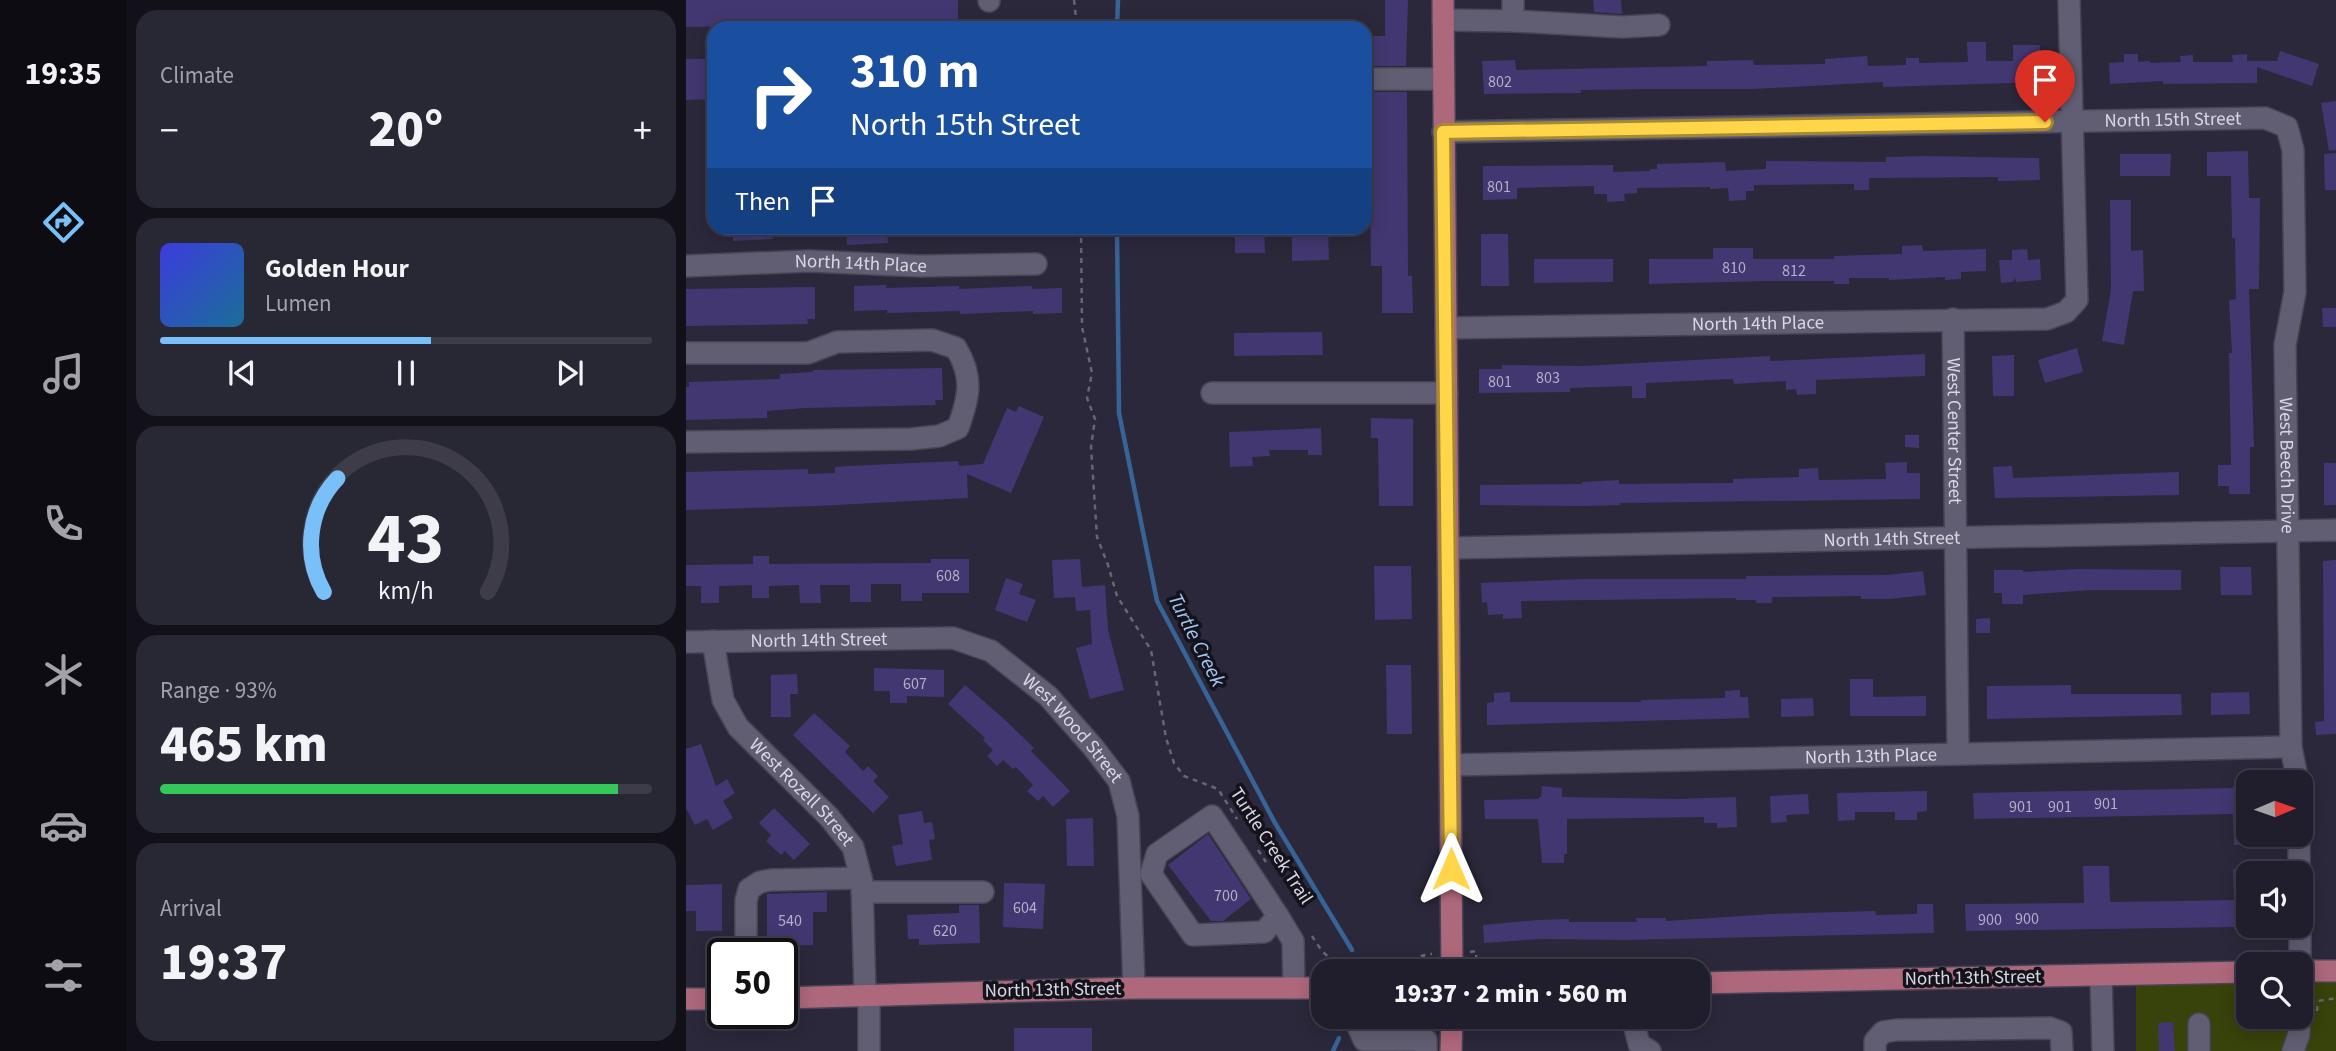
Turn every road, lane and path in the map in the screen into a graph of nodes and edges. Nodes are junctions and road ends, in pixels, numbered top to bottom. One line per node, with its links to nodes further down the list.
1 (1074, 0): 5 (path)
2 (2069, 0): 9 (street)
3 (1443, 10): 4 (street); 8 (main road)
4 (1513, 10): 6 (street)
5 (1076, 21)
6 (1659, 24)
7 (1372, 79): 8 (street)
8 (1443, 79): 10 (main road)
9 (2073, 122): 10 (street, North 15th Street); 11 (street, North 15th Street); 15 (street, North 14th Place)
10 (1443, 132): 16 (main road)
11 (2293, 150): 21 (street, West Beech Drive)
12 (1081, 235): 32 (path, Turtle Creek Trail)
13 (1036, 264): 14 (street, North 14th Place)
14 (686, 266)
15 (1954, 318): 16 (street, North 14th Place); 23 (street, West Center Street)
16 (1446, 328): 19 (main road)
17 (686, 353): 20 (street)
18 (1212, 393): 19 (street)
19 (1447, 393): 24 (main road)
20 (686, 442)
21 (2289, 530): 22 (street, North 14th Street); 23 (street, North 14th Street); 28 (street, West Beech Drive)
22 (2336, 530)
23 (1955, 536): 24 (street, North 14th Street); 29 (street, West Center Street)
24 (1448, 548): 30 (main road)
25 (953, 638): 26 (street, North 14th Street); 35 (street, West Wood Street)
26 (713, 641): 27 (street, North 14th Street); 36 (street, West Rozell Street)
27 (686, 642)
28 (2291, 747): 29 (street, North 13th Place); 31 (street, West Beech Drive)
29 (1958, 752): 30 (street, North 13th Place)
30 (1451, 765): 45 (main road)
31 (2296, 770)
32 (1240, 826)
33 (1253, 846): 34 (path, Turtle Creek Trail)
34 (1267, 865)
35 (1141, 874): 38 (street); 38 (street); 52 (street, West Wood Street)
36 (861, 885): 37 (street); 40 (street); 55 (street, West Rozell Street)
37 (983, 892)
38 (1278, 916): 53 (street)
39 (1312, 936): 42 (path)
40 (746, 938)
41 (1472, 951): 46 (path)
42 (1333, 959)
43 (1410, 959): 44 (path)
44 (1426, 959)
45 (1452, 959)
46 (1476, 959)
47 (2313, 971): 48 (main road)
48 (2336, 971)
49 (2236, 972): 50 (main road, North 13th Street)
50 (2101, 976): 51 (main road, North 13th Street); 74 (street)
51 (1710, 983)
52 (1134, 988): 53 (main road, North 13th Street); 55 (main road, North 13th Street)
53 (1294, 988): 54 (main road, North 13th Street)
54 (1311, 988)
55 (867, 994): 56 (main road, North 13th Street); 68 (street, West Rozell Street)
56 (798, 997)
57 (2313, 998): 58 (path)
58 (2336, 998)
59 (686, 999): 60 (main road)
60 (707, 999)
61 (2199, 1024): 75 (street)
62 (1359, 1029): 67 (street)
63 (1399, 1029): 67 (street)
64 (1452, 1029): 70 (main road)
65 (1635, 1029): 71 (street)
66 (2299, 1029): 76 (street)
67 (1399, 1040): 69 (street)
68 (869, 1051)
69 (1426, 1051)
70 (1451, 1051)
71 (1650, 1051)
72 (1875, 1051): 73 (street)
73 (2062, 1051)
74 (2103, 1051)
75 (2199, 1051)
76 (2293, 1051)

